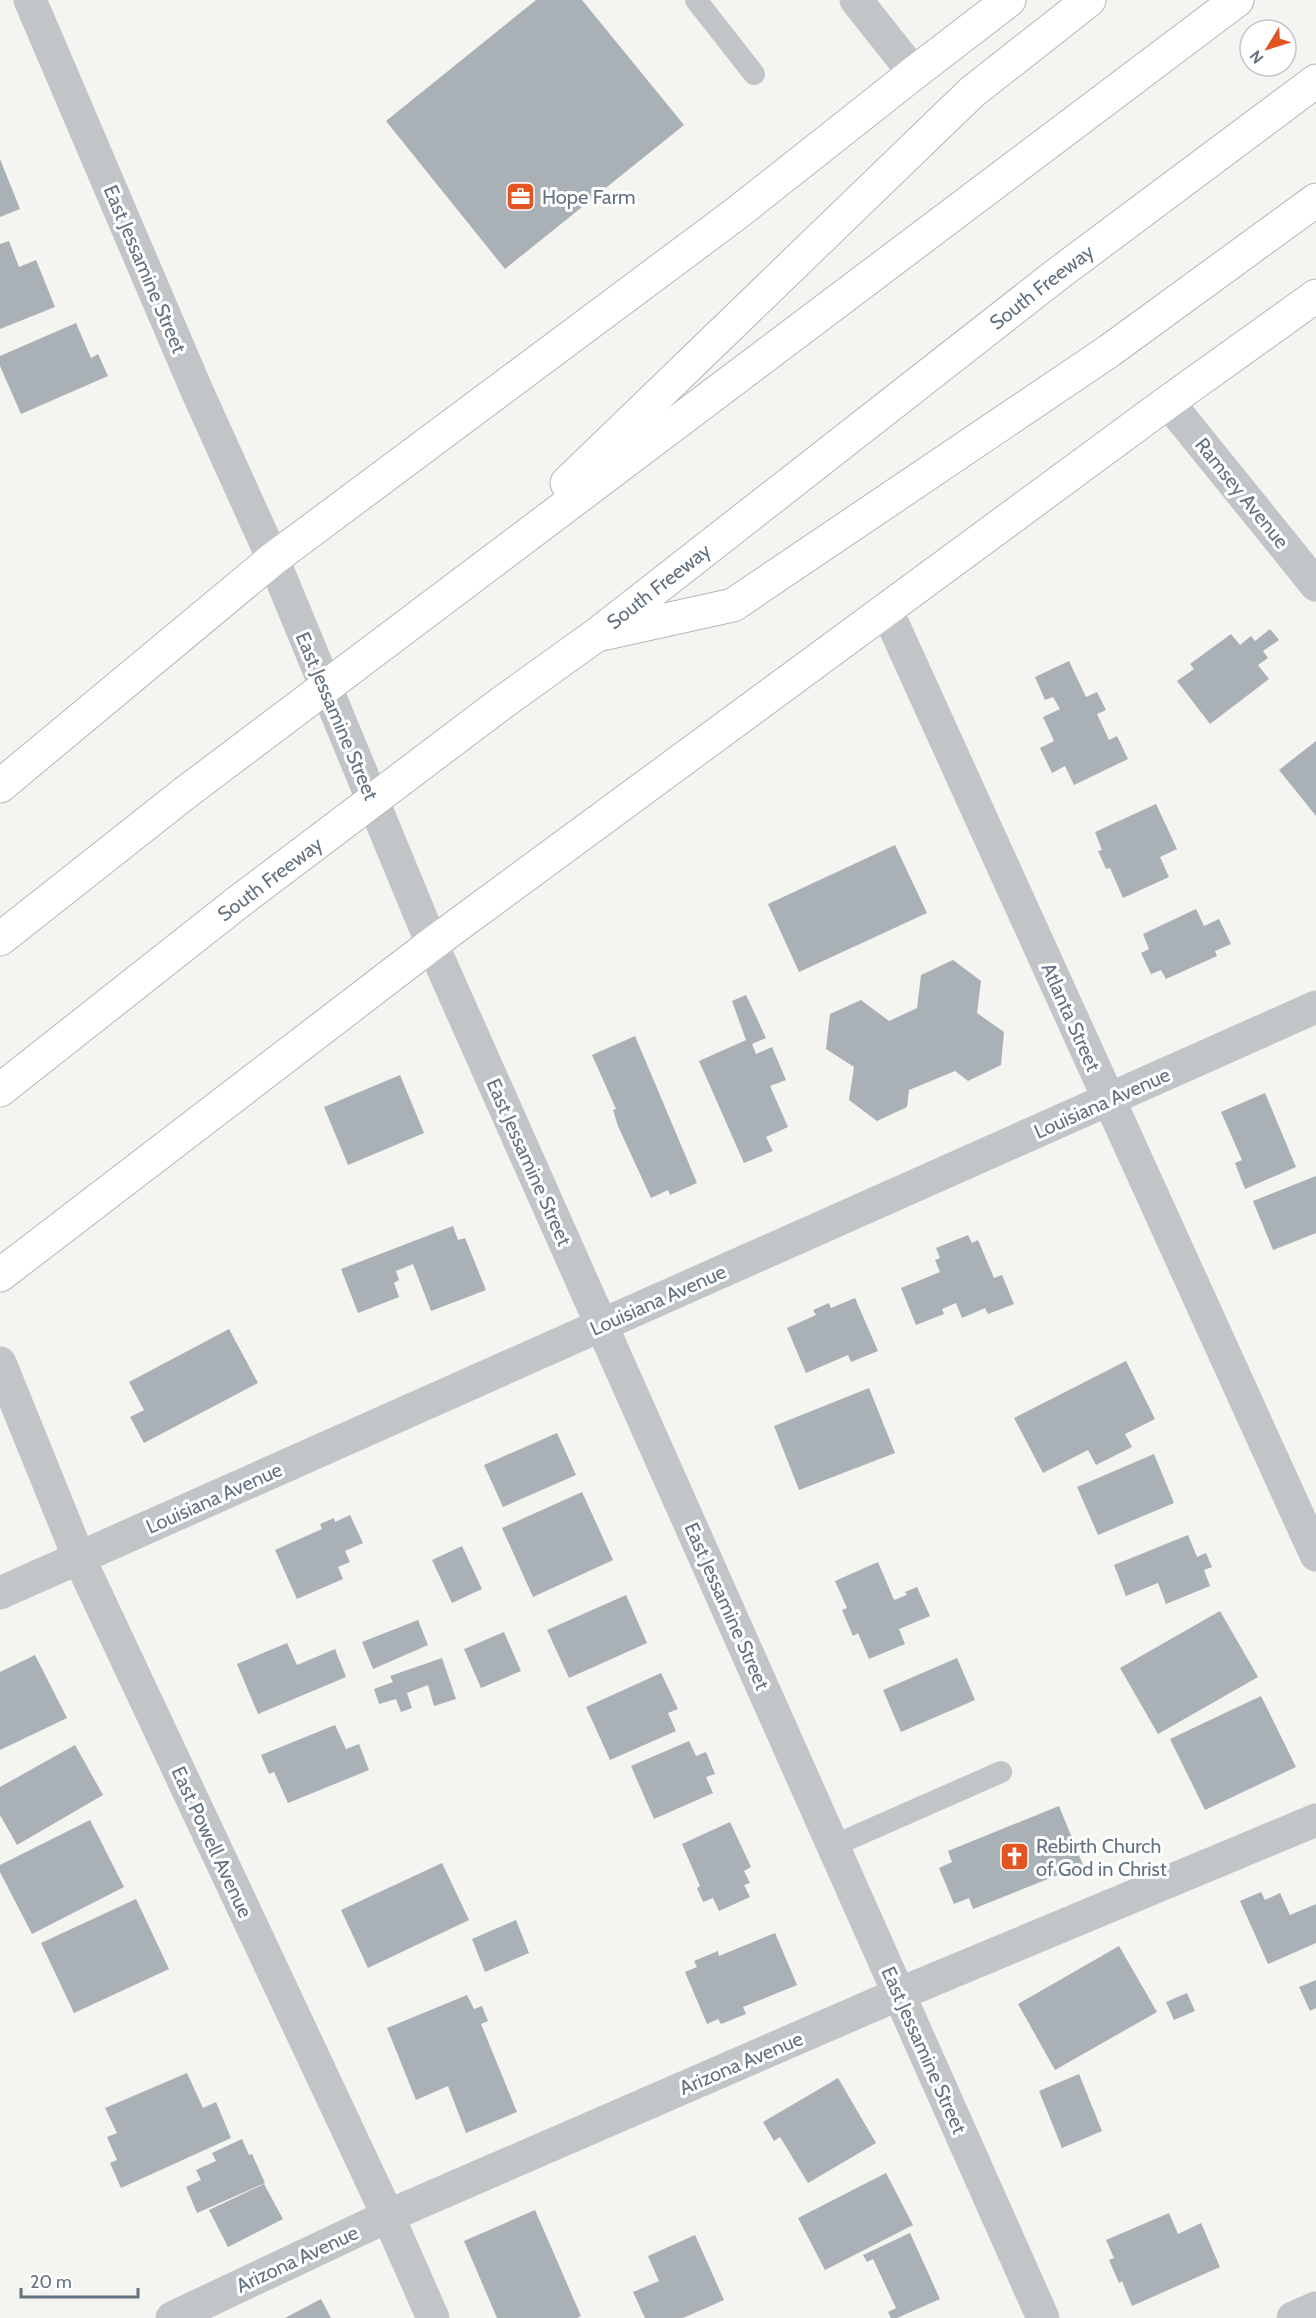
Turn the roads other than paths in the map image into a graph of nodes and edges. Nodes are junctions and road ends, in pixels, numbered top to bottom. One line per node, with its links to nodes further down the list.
1 (30, 0): 13 (street, East Jessamine Street)
2 (696, 0): 8 (lane)
3 (856, 0): 7 (street)
4 (1009, 0): 7 (main road)
5 (1089, 0): 14 (main road)
6 (1237, 0): 14 (main road)
7 (914, 73): 13 (main road)
8 (754, 74)
9 (1316, 81): 17 (main road, South Freeway)
10 (1316, 200): 17 (main road)
11 (1316, 296): 12 (main road)
12 (1168, 402): 15 (street, Ramsey Avenue); 16 (main road)
13 (273, 559): 18 (main road); 20 (street, East Jessamine Street)
14 (465, 582): 19 (main road, bridge)
15 (1316, 585)
16 (886, 610): 20 (main road); 23 (street, Atlanta Street)
17 (595, 636): 22 (main road, South Freeway, bridge)
18 (0, 786)
19 (0, 939)
20 (432, 944): 24 (main road); 25 (street, East Jessamine Street)
21 (1316, 1008): 23 (street, Louisiana Avenue)
22 (0, 1090)
23 (1109, 1100): 25 (street, Louisiana Avenue); 27 (street, Atlanta Street)
24 (0, 1275)
25 (602, 1325): 28 (street, Louisiana Avenue); 32 (street, East Jessamine Street)
26 (0, 1363): 28 (street, East Powell Avenue)
27 (1316, 1555)
28 (79, 1558): 29 (street, Louisiana Avenue); 34 (street, East Powell Avenue)
29 (0, 1593)
30 (1001, 1772): 32 (lane)
31 (1316, 1820): 33 (street, Arizona Avenue)
32 (833, 1846): 33 (street, East Jessamine Street)
33 (899, 1994): 34 (street, Arizona Avenue); 38 (street, East Jessamine Street)
34 (388, 2216): 36 (street, Arizona Avenue); 37 (street, East Powell Avenue)
35 (1316, 2308): 39 (street)
36 (172, 2318)
37 (433, 2318)
38 (1043, 2318)
39 (1293, 2318)

